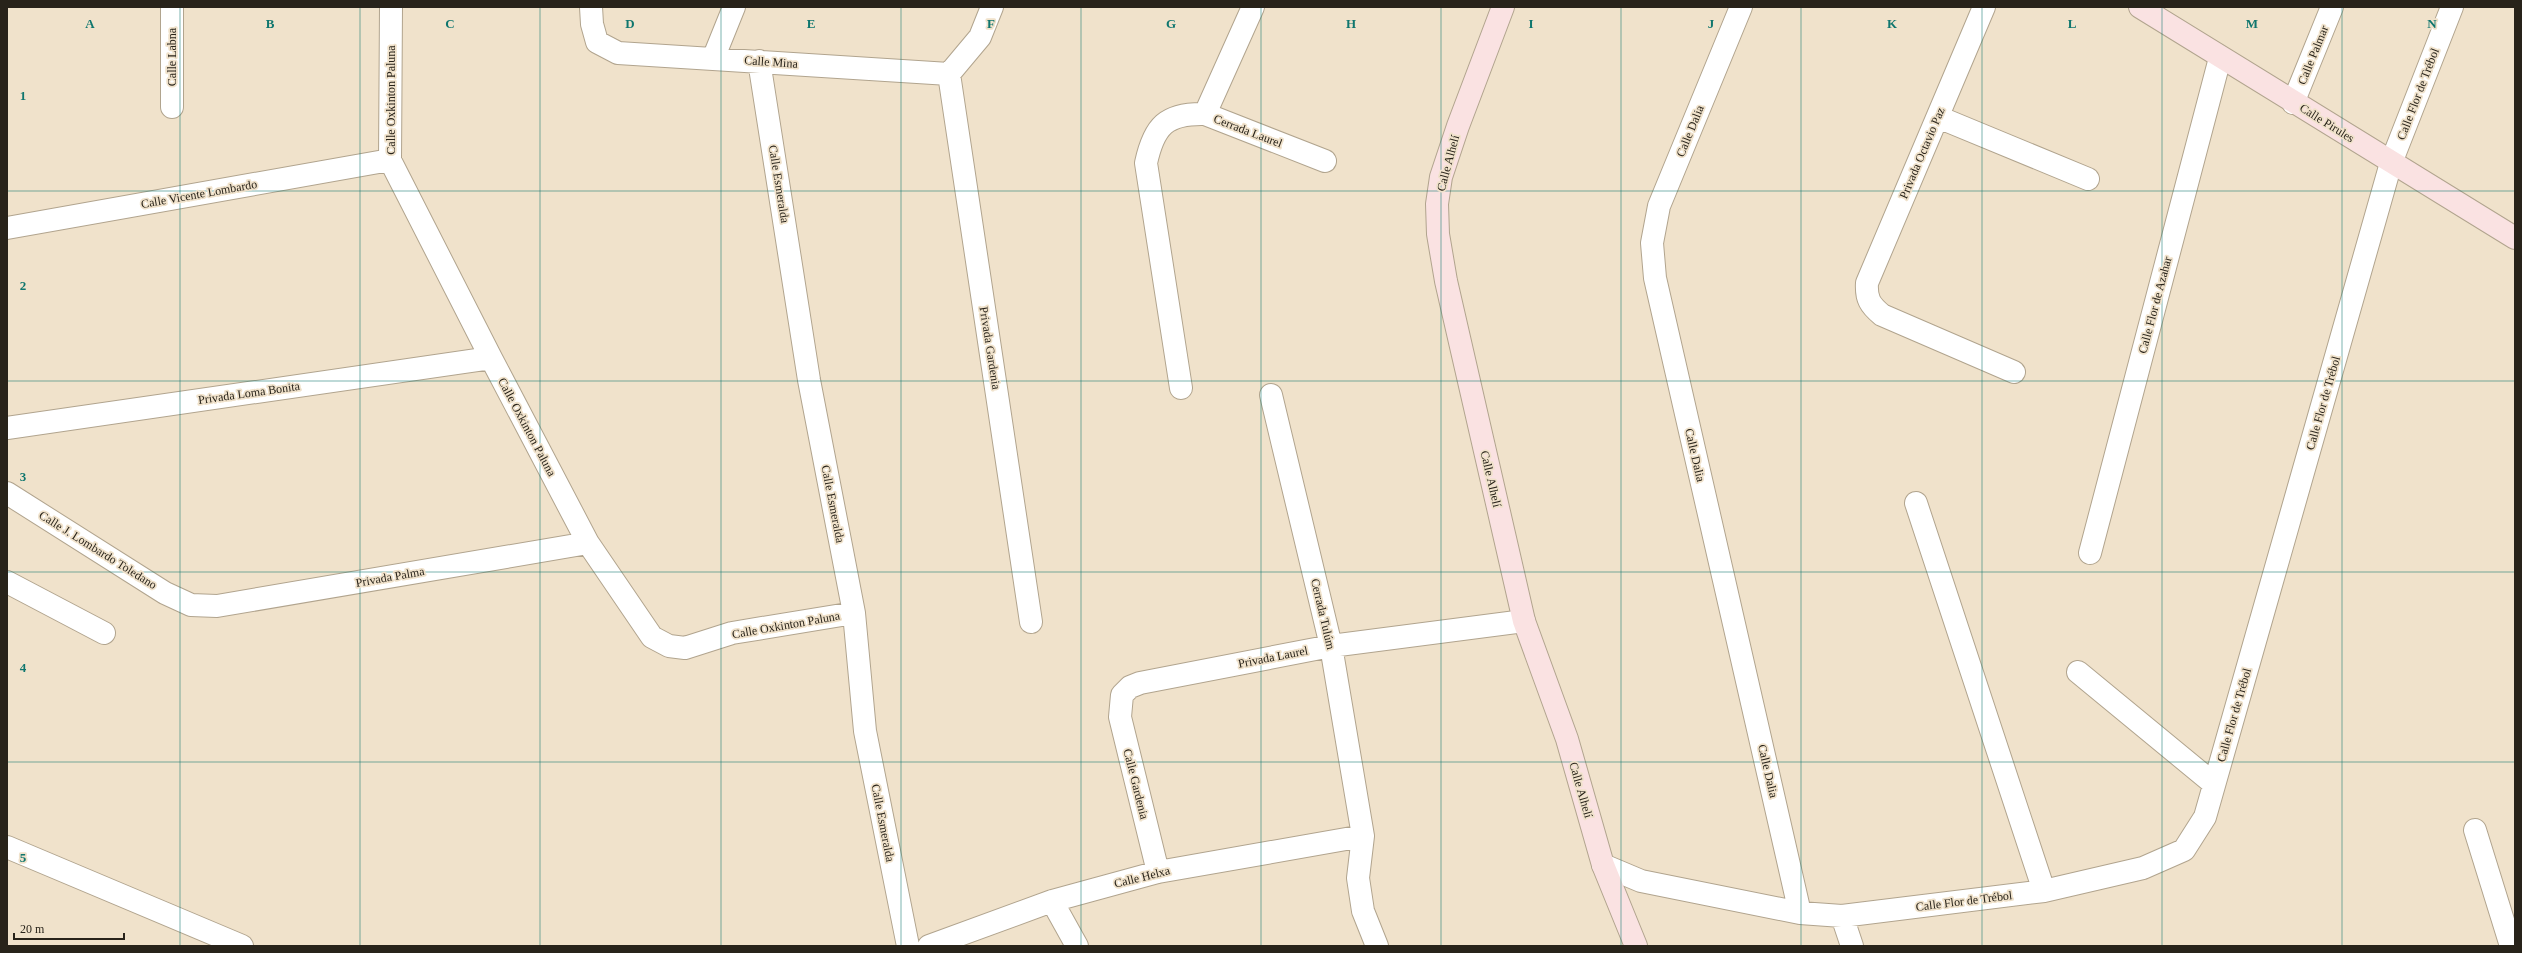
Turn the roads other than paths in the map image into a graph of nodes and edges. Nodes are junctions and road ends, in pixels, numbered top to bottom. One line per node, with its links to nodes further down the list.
1 (172, 7): 18 (street, Calle Labna)
2 (391, 7): 21 (street, Calle Oxkinton Paluna)
3 (591, 7): 14 (street, Calle Mina)
4 (734, 7): 14 (street)
5 (992, 7): 16 (street)
6 (1252, 7): 19 (street)
7 (1503, 7): 39 (street, Calle Alhelí)
8 (1741, 7): 53 (street, Calle Dalia)
9 (1984, 7): 20 (street, Privada Octavio Paz)
10 (2140, 7): 13 (street, Calle Pirules)
11 (2332, 7): 17 (street, Calle Palmar)
12 (2452, 7): 23 (street, Calle Flor de Trébol)
13 (2220, 58): 17 (street, Calle Pirules); 35 (street, Calle Flor de Azahar)
14 (713, 59): 15 (street, Calle Mina)
15 (759, 61): 16 (street, Calle Mina); 38 (street, Calle Esmeralda)
16 (949, 74): 40 (street, Privada Gardenia)
17 (2293, 102): 23 (street, Calle Pirules)
18 (172, 107)
19 (1205, 114): 22 (street, Cerrada Laurel); 29 (street, Cerrada Laurel)
20 (1938, 117): 24 (street); 28 (street, Privada Octavio Paz)
21 (390, 160): 25 (street, Calle Vicente Lombardo); 27 (street, Calle Oxkinton Paluna)
22 (1325, 161)
23 (2391, 163): 26 (street, Calle Pirules); 45 (street, Calle Flor de Trébol)
24 (2088, 179)
25 (7, 228)
26 (2515, 238)
27 (490, 358): 31 (street, Privada Loma Bonita); 34 (street, Calle Oxkinton Paluna)
28 (2014, 372)
29 (1181, 388)
30 (1271, 395): 42 (street, Cerrada Tulúm)
31 (7, 428)
32 (7, 493): 37 (street, Calle J. Lombardo Toledano)
33 (1916, 502): 51 (street)
34 (588, 543): 37 (street, Privada Palma); 38 (street, Calle Oxkinton Paluna)
35 (2090, 553)
36 (7, 582): 41 (street)
37 (191, 604)
38 (854, 613): 56 (street, Calle Esmeralda)
39 (1524, 621): 42 (street, Privada Laurel); 49 (street, Calle Alhelí)
40 (1031, 622)
41 (104, 633)
42 (1331, 646): 44 (street, Privada Laurel); 47 (street, Cerrada Tulúm)
43 (2078, 672): 45 (street)
44 (1122, 695): 50 (street, Calle Gardenia)
45 (2214, 784): 51 (street, Calle Flor de Trébol)
46 (2475, 830): 62 (street)
47 (1363, 836): 50 (street, Calle Helxa); 59 (street, Cerrada Tulúm)
48 (7, 847): 55 (street)
49 (1603, 864): 53 (street, Calle Flor de Trébol); 60 (street, Calle Alhelí)
50 (1158, 872): 52 (street, Calle Helxa)
51 (2044, 891): 54 (street, Calle Flor de Trébol)
52 (1052, 901): 57 (street, Calle Helxa); 58 (street)
53 (1800, 913): 54 (street, Calle Flor de Trébol)
54 (1842, 916): 61 (street)
55 (242, 946)
56 (908, 946)
57 (929, 946)
58 (1077, 946)
59 (1377, 946)
60 (1636, 946)
61 (1852, 946)
62 (2511, 946)

